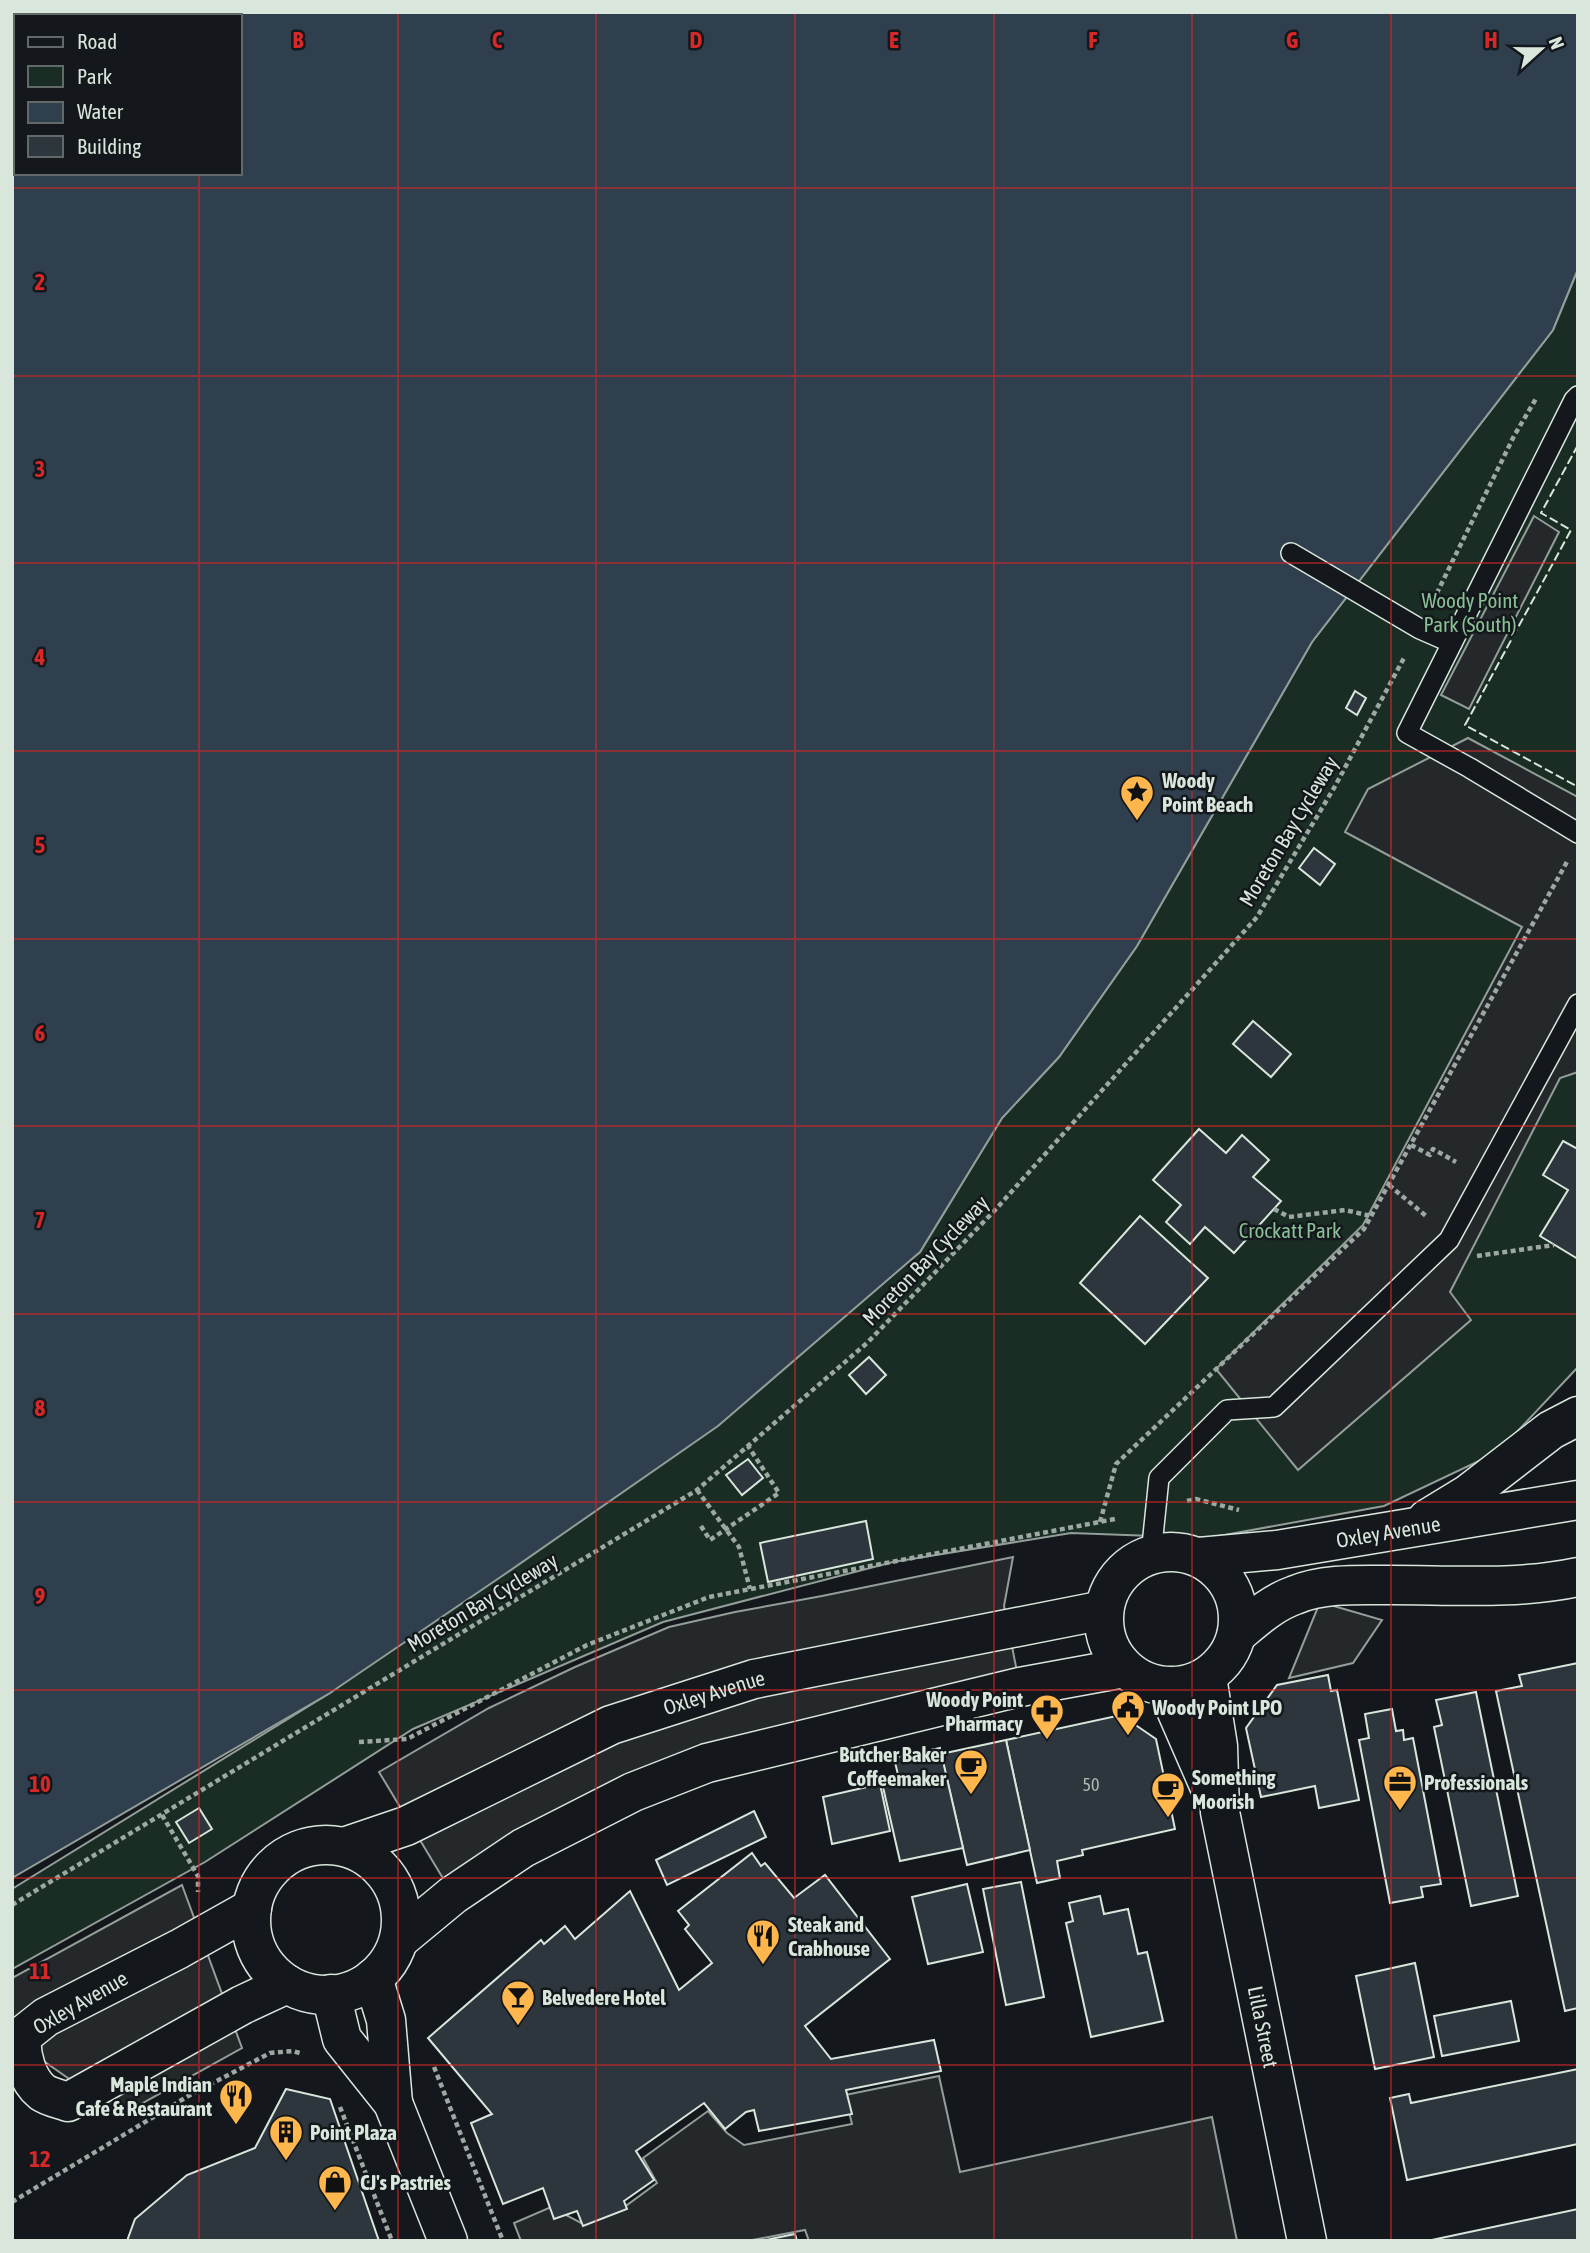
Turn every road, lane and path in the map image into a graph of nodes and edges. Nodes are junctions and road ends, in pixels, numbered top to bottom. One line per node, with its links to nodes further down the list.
1 (1541, 388): 4 (path, Moreton Bay Cycleway)
2 (1578, 396): 5 (lane)
3 (1291, 553): 4 (lane)
4 (1420, 629): 5 (lane); 13 (path, Moreton Bay Cycleway)
5 (1451, 643): 6 (lane)
6 (1576, 841): 8 (path)
7 (1578, 1004): 9 (lane)
8 (1411, 1145): 9 (path); 11 (path)
9 (1484, 1178): 21 (lane)
10 (1274, 1209): 11 (path)
11 (1371, 1216): 17 (path)
12 (1578, 1416): 20 (street)
13 (748, 1446): 14 (path, Moreton Bay Cycleway); 19 (path)
14 (696, 1490): 19 (path); 32 (path, Moreton Bay Cycleway)
15 (1578, 1500): 20 (street, Oxley Avenue)
16 (1115, 1519): 17 (path)
17 (1100, 1522): 24 (path)
18 (701, 1526): 19 (path)
19 (725, 1529): 24 (path)
20 (1411, 1529): 22 (street, Oxley Avenue)
21 (1151, 1555): 22 (street); 25 (street)
22 (1199, 1557): 26 (street)
23 (1578, 1577): 26 (street)
24 (750, 1589): 30 (path)
25 (1104, 1610): 27 (street); 33 (street, Oxley Avenue)
26 (1237, 1634): 28 (street)
27 (1124, 1668): 29 (street); 37 (street)
28 (1207, 1677): 29 (street); 31 (street, Lilla Street)
29 (1166, 1687): 31 (street, Lilla Street)
30 (359, 1742)
31 (1220, 1812): 49 (street, Lilla Street)
32 (162, 1815): 34 (path); 35 (path, Moreton Bay Cycleway)
33 (346, 1846): 36 (street); 37 (street)
34 (198, 1900)
35 (12, 1905)
36 (252, 1908): 39 (street); 39 (street, Oxley Avenue)
37 (401, 1938): 38 (street)
38 (373, 1978): 40 (street); 44 (street)
39 (288, 1984): 40 (street)
40 (331, 1994): 44 (street)
41 (315, 2058): 45 (path)
42 (432, 2062): 48 (path)
43 (335, 2095): 46 (path)
44 (393, 2104): 47 (street)
45 (12, 2202)
46 (392, 2241)
47 (448, 2241)
48 (503, 2241)
49 (1307, 2241)

